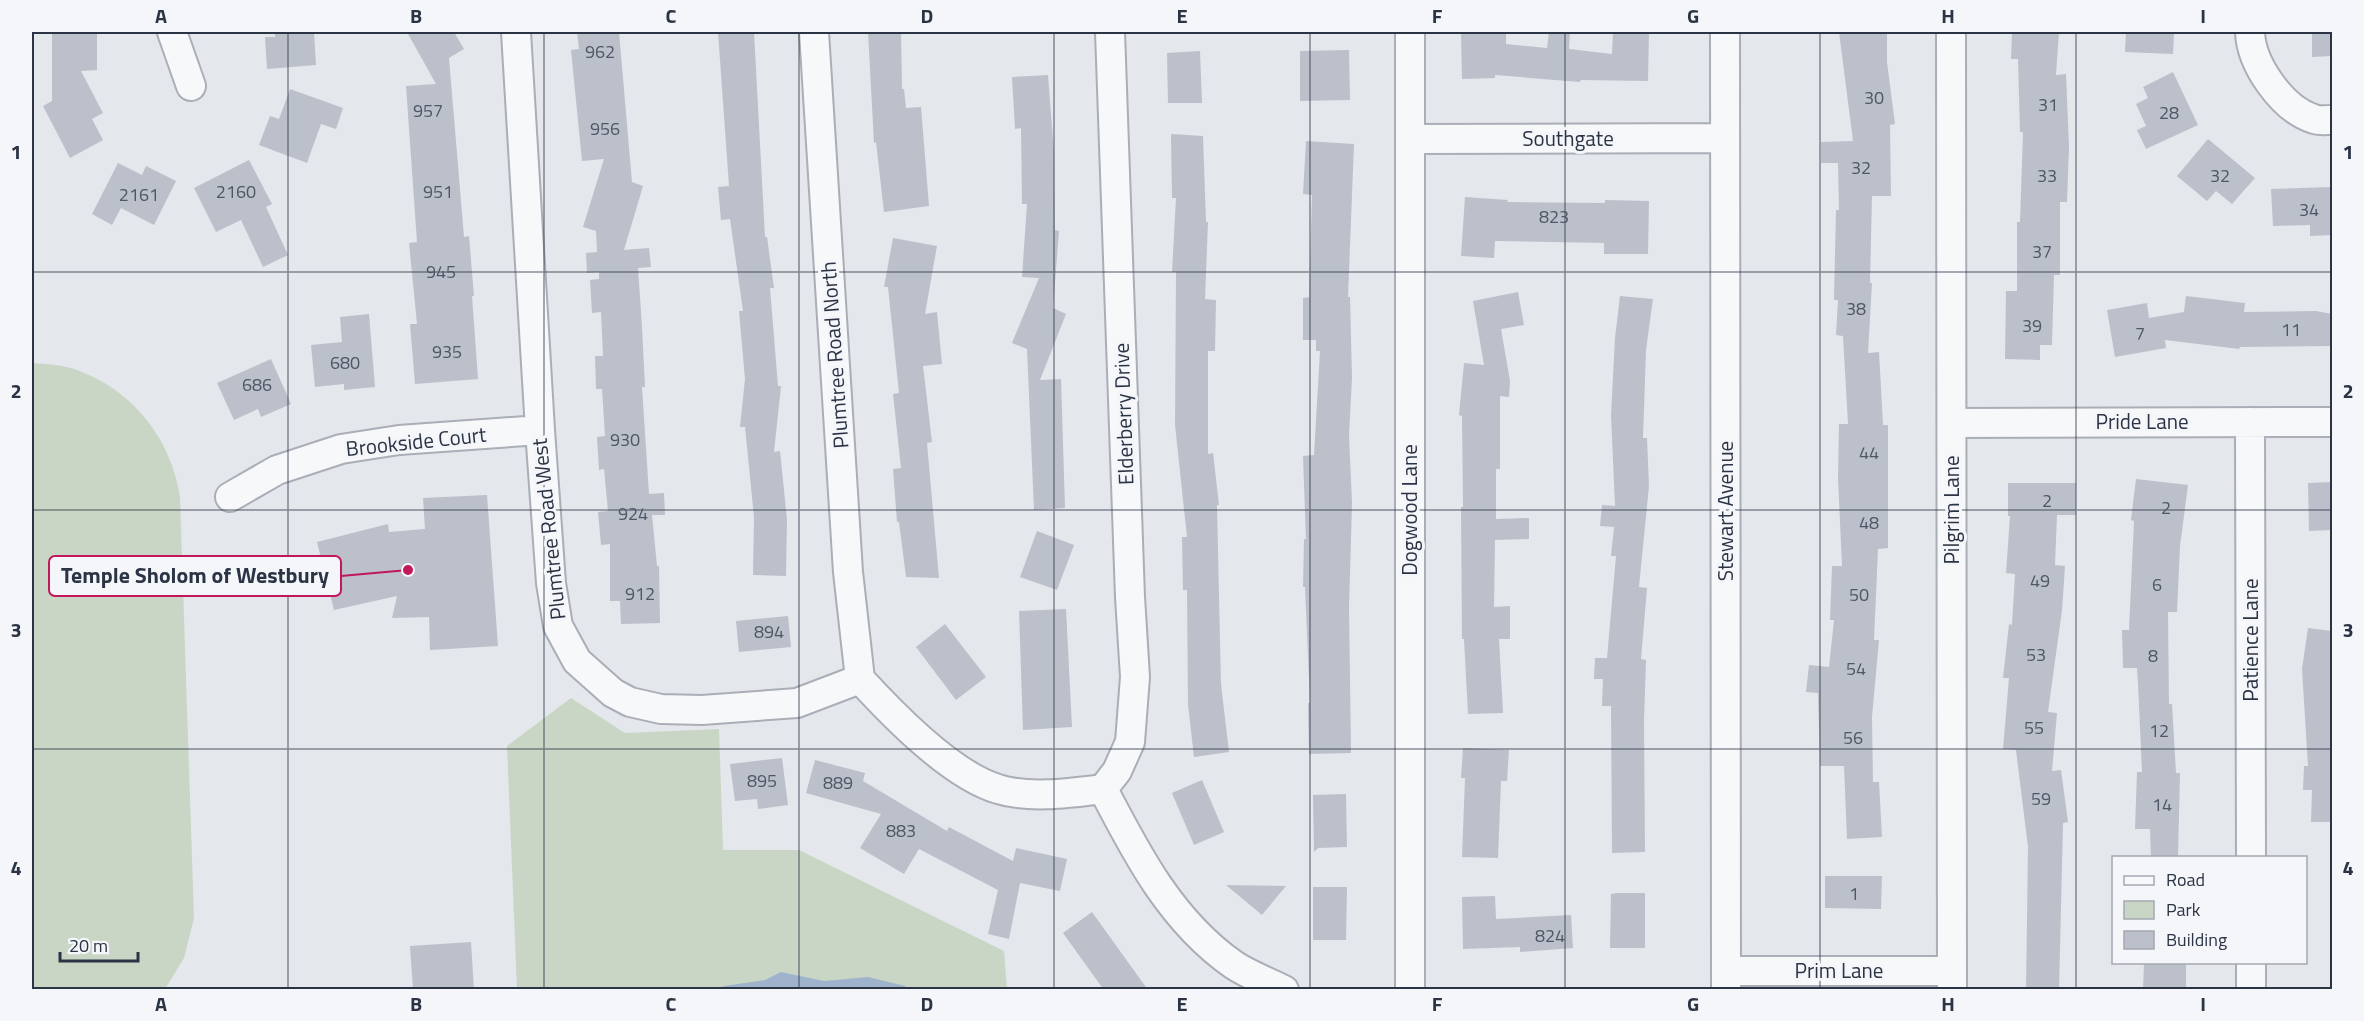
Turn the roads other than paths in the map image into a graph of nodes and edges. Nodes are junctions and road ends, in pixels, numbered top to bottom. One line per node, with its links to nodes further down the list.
1 (172, 32): 9 (street)
2 (516, 32): 16 (street, Plumtree Road West)
3 (814, 32): 18 (street, Plumtree Road North)
4 (1110, 32): 19 (street, Elderberry Drive)
5 (1410, 32): 12 (street, Dogwood Lane)
6 (1725, 32): 11 (street, Stewart Avenue)
7 (1951, 32): 15 (street, Pilgrim Lane)
8 (2250, 32): 10 (street)
9 (191, 86)
10 (2332, 120)
11 (1725, 138): 12 (street, Southgate); 22 (street, Stewart Avenue)
12 (1410, 139): 25 (street, Dogwood Lane)
13 (2250, 422): 14 (street, Pride Lane); 15 (street, Pride Lane); 20 (street, Patience Lane)
14 (2332, 422)
15 (1952, 423): 23 (street, Pilgrim Lane)
16 (540, 430): 17 (street, Brookside Court); 18 (street, Plumtree Road West)
17 (230, 496)
18 (860, 679): 19 (street)
19 (1103, 789): 24 (street)
20 (2251, 856)
21 (2251, 964): 26 (street)
22 (1726, 980): 23 (street, Prim Lane)
23 (1952, 980)
24 (1284, 990)
25 (1410, 990)
26 (2251, 990)

